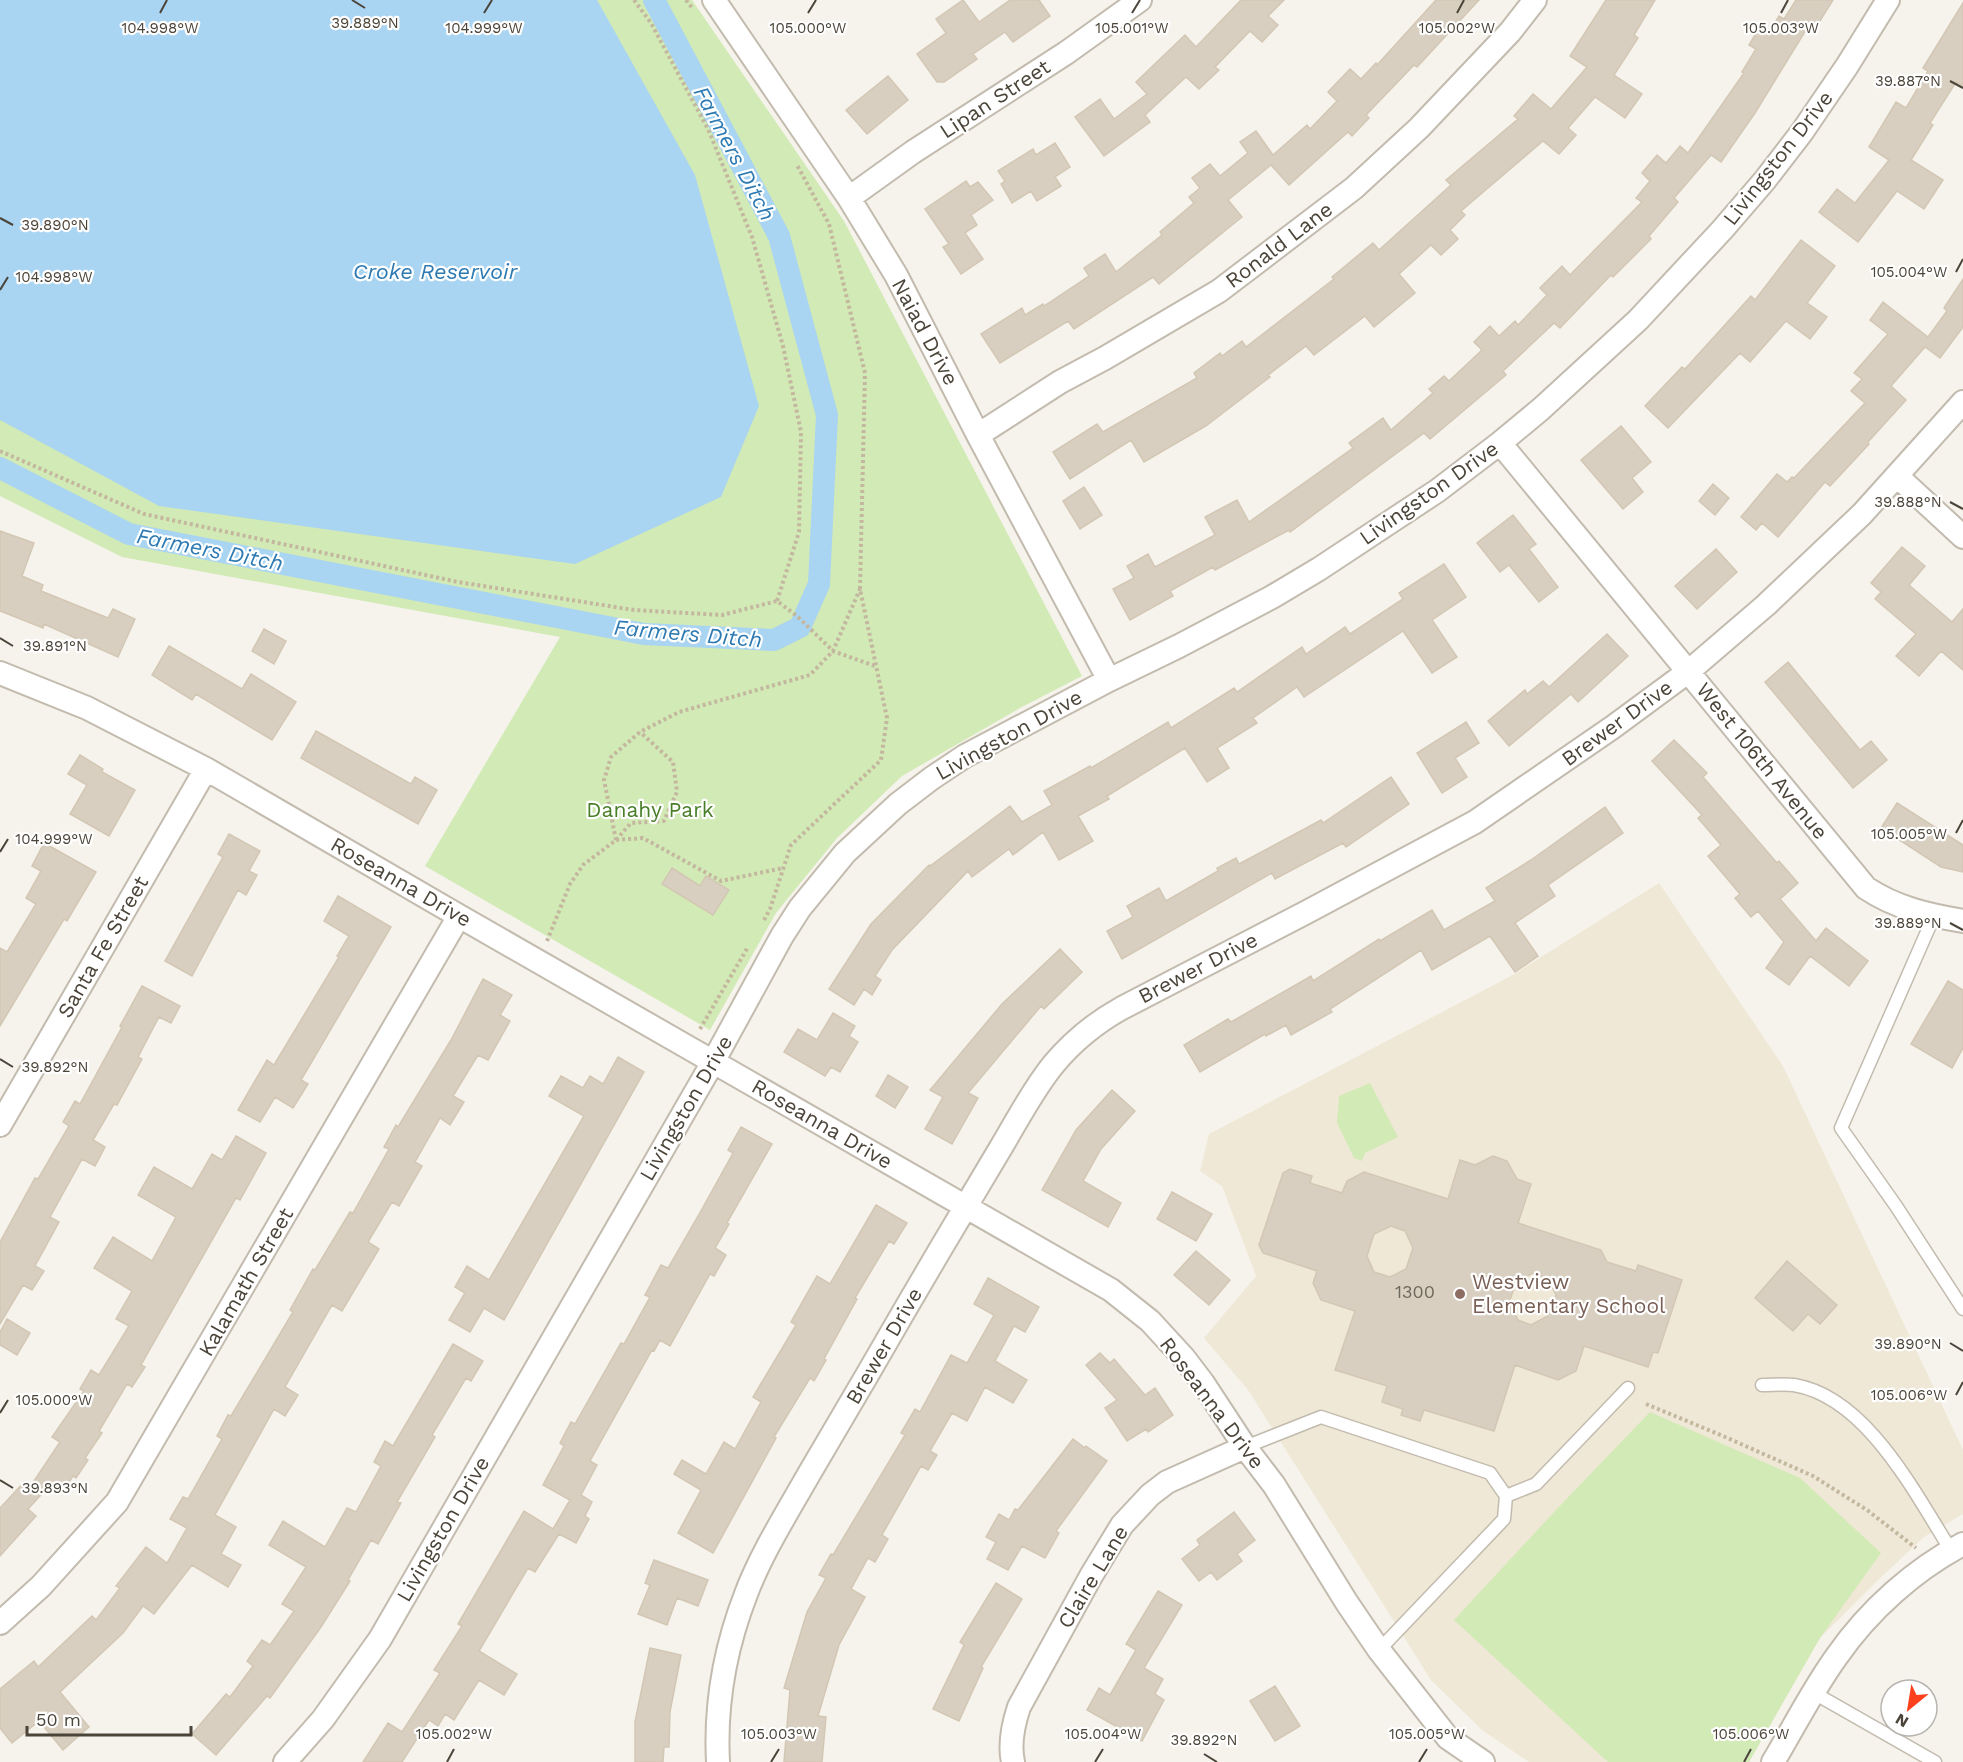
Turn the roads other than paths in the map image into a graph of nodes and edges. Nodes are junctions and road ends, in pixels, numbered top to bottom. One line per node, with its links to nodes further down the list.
1 (714, 0): 5 (street, Naiad Drive)
2 (1140, 0): 5 (street, Lipan Street)
3 (1535, 0): 7 (street, Ronald Lane)
4 (1888, 0): 8 (street, Livingston Drive)
5 (849, 198): 7 (street, Naiad Drive)
6 (1963, 402): 9 (street, Brewer Drive)
7 (978, 435): 13 (street, Naiad Drive)
8 (1500, 443): 11 (street, West 106th Avenue); 13 (street, Livingston Drive)
9 (1897, 476): 10 (street); 11 (street, Brewer Drive)
10 (1963, 537)
11 (1689, 671): 16 (street, West 106th Avenue); 20 (street, Brewer Drive)
12 (0, 673): 14 (street, Roseanna Drive)
13 (1109, 680): 18 (street, Livingston Drive)
14 (206, 769): 15 (street, Roseanna Drive); 19 (street, Santa Fe Street)
15 (459, 916): 18 (street, Roseanna Drive); 27 (street, Kalamath Street)
16 (1934, 916): 17 (street, West 106th Avenue); 21 (lane)
17 (1963, 921)
18 (713, 1062): 20 (street, Roseanna Drive); 30 (street, Livingston Drive)
19 (0, 1125)
20 (966, 1206): 24 (street, Roseanna Drive); 31 (street, Brewer Drive)
21 (1963, 1309)
22 (1762, 1385): 26 (lane)
23 (1628, 1388): 25 (lane)
24 (1245, 1447): 25 (lane); 28 (street, Roseanna Drive); 32 (street, Claire Lane)
25 (1506, 1496): 28 (lane)
26 (1950, 1551): 29 (street)
27 (0, 1623)
28 (1379, 1650): 33 (street, Roseanna Drive)
29 (1814, 1693): 34 (street); 35 (lane)
30 (293, 1759)
31 (718, 1762)
32 (1013, 1762)
33 (1483, 1762)
34 (1773, 1762)
35 (1935, 1762)

